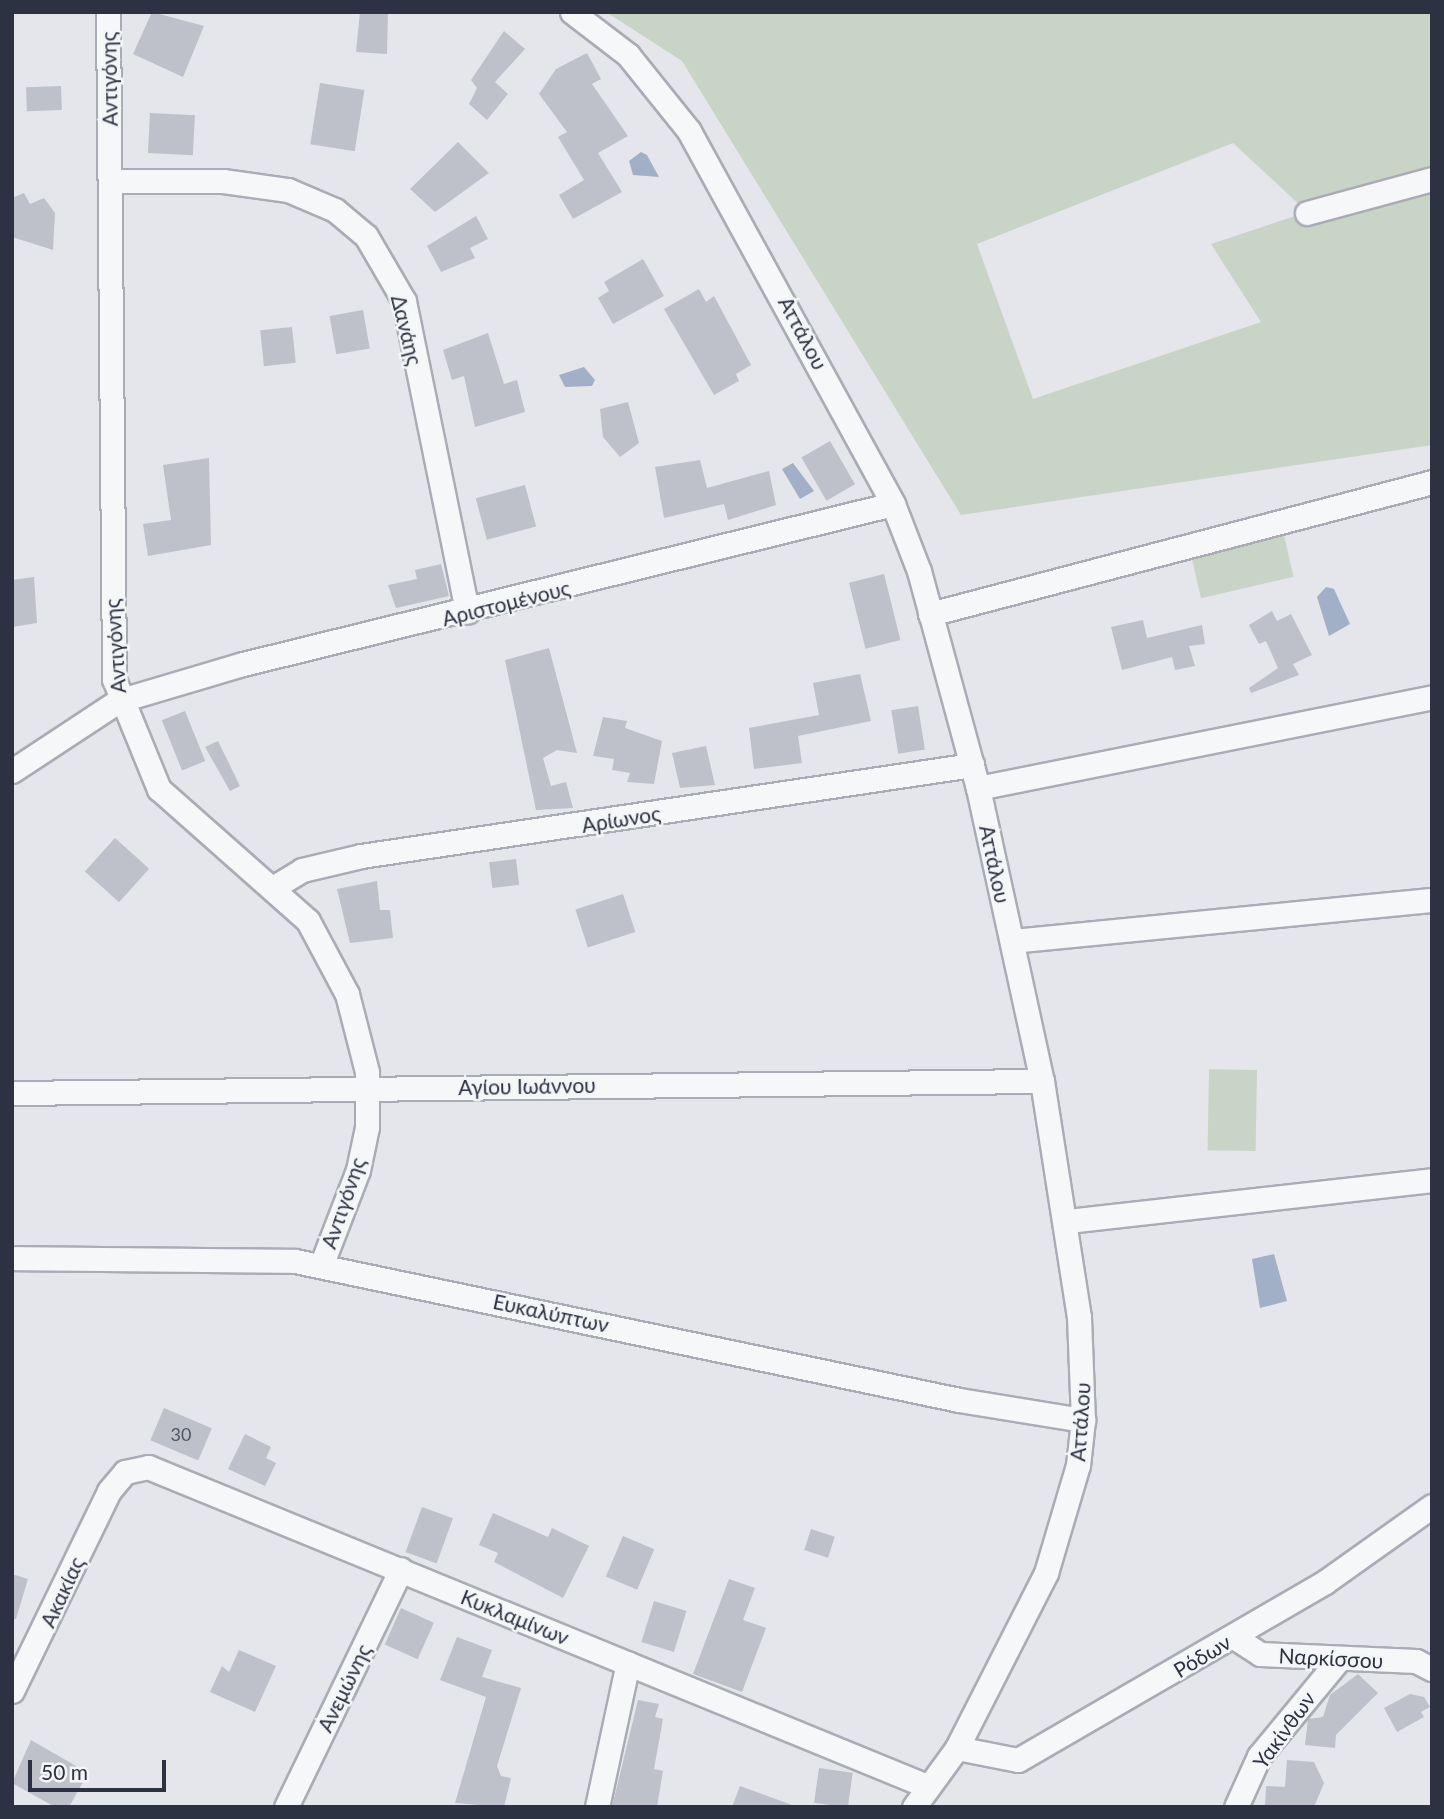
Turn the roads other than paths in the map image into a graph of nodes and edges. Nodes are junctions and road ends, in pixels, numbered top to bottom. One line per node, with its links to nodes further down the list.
1 (108, 12): 4 (street, Αντιγόνης)
2 (572, 12): 7 (street, Αττάλου)
3 (1432, 179): 5 (street)
4 (111, 181): 8 (street, Δανάης); 11 (street, Αντιγόνης)
5 (1307, 213)
6 (1432, 482): 9 (street)
7 (893, 504): 8 (street, Αριστομένους); 9 (street, Αττάλου)
8 (467, 612): 11 (street, Αριστομένους)
9 (930, 614): 12 (street, Αττάλου)
10 (1432, 696): 14 (street)
11 (118, 701): 13 (street, Αριστομένους); 15 (street, Αντιγόνης)
12 (972, 765): 14 (street, Αττάλου); 15 (street, Αρίωνος)
13 (12, 771)
14 (978, 788): 17 (street, Αττάλου)
15 (274, 887): 19 (street, Αντιγόνης)
16 (1432, 901): 17 (street)
17 (1012, 941): 18 (street, Αττάλου)
18 (1042, 1081): 19 (street, Αγίου Ιωάννου); 22 (street, Αττάλου)
19 (369, 1088): 20 (street, Αγίου Ιωάννου); 24 (street, Αντιγόνης)
20 (12, 1093)
21 (1432, 1180): 22 (street)
22 (1068, 1221): 25 (street, Αττάλου)
23 (12, 1258): 24 (street, Ευκαλύπτων)
24 (321, 1266): 25 (street, Ευκαλύπτων)
25 (1083, 1420): 34 (street, Αττάλου)
26 (109, 1491): 28 (street, Κυκλαμίνων); 33 (street, Ακακίας)
27 (1432, 1506): 29 (street, Ρόδων)
28 (401, 1569): 31 (street, Κυκλαμίνων); 36 (street, Ανεμώνης)
29 (1234, 1637): 30 (street, Ναρκίσσου); 34 (street, Ρόδων)
30 (1340, 1658): 32 (street, Ναρκίσσου); 39 (street, Υακίνθων)
31 (628, 1663): 35 (street, Κυκλαμίνων); 37 (street)
32 (1432, 1669)
33 (12, 1691)
34 (957, 1748): 35 (street, Αττάλου)
35 (927, 1786): 38 (street, Αττάλου)
36 (286, 1807)
37 (597, 1807)
38 (914, 1807)
39 (1236, 1807)

